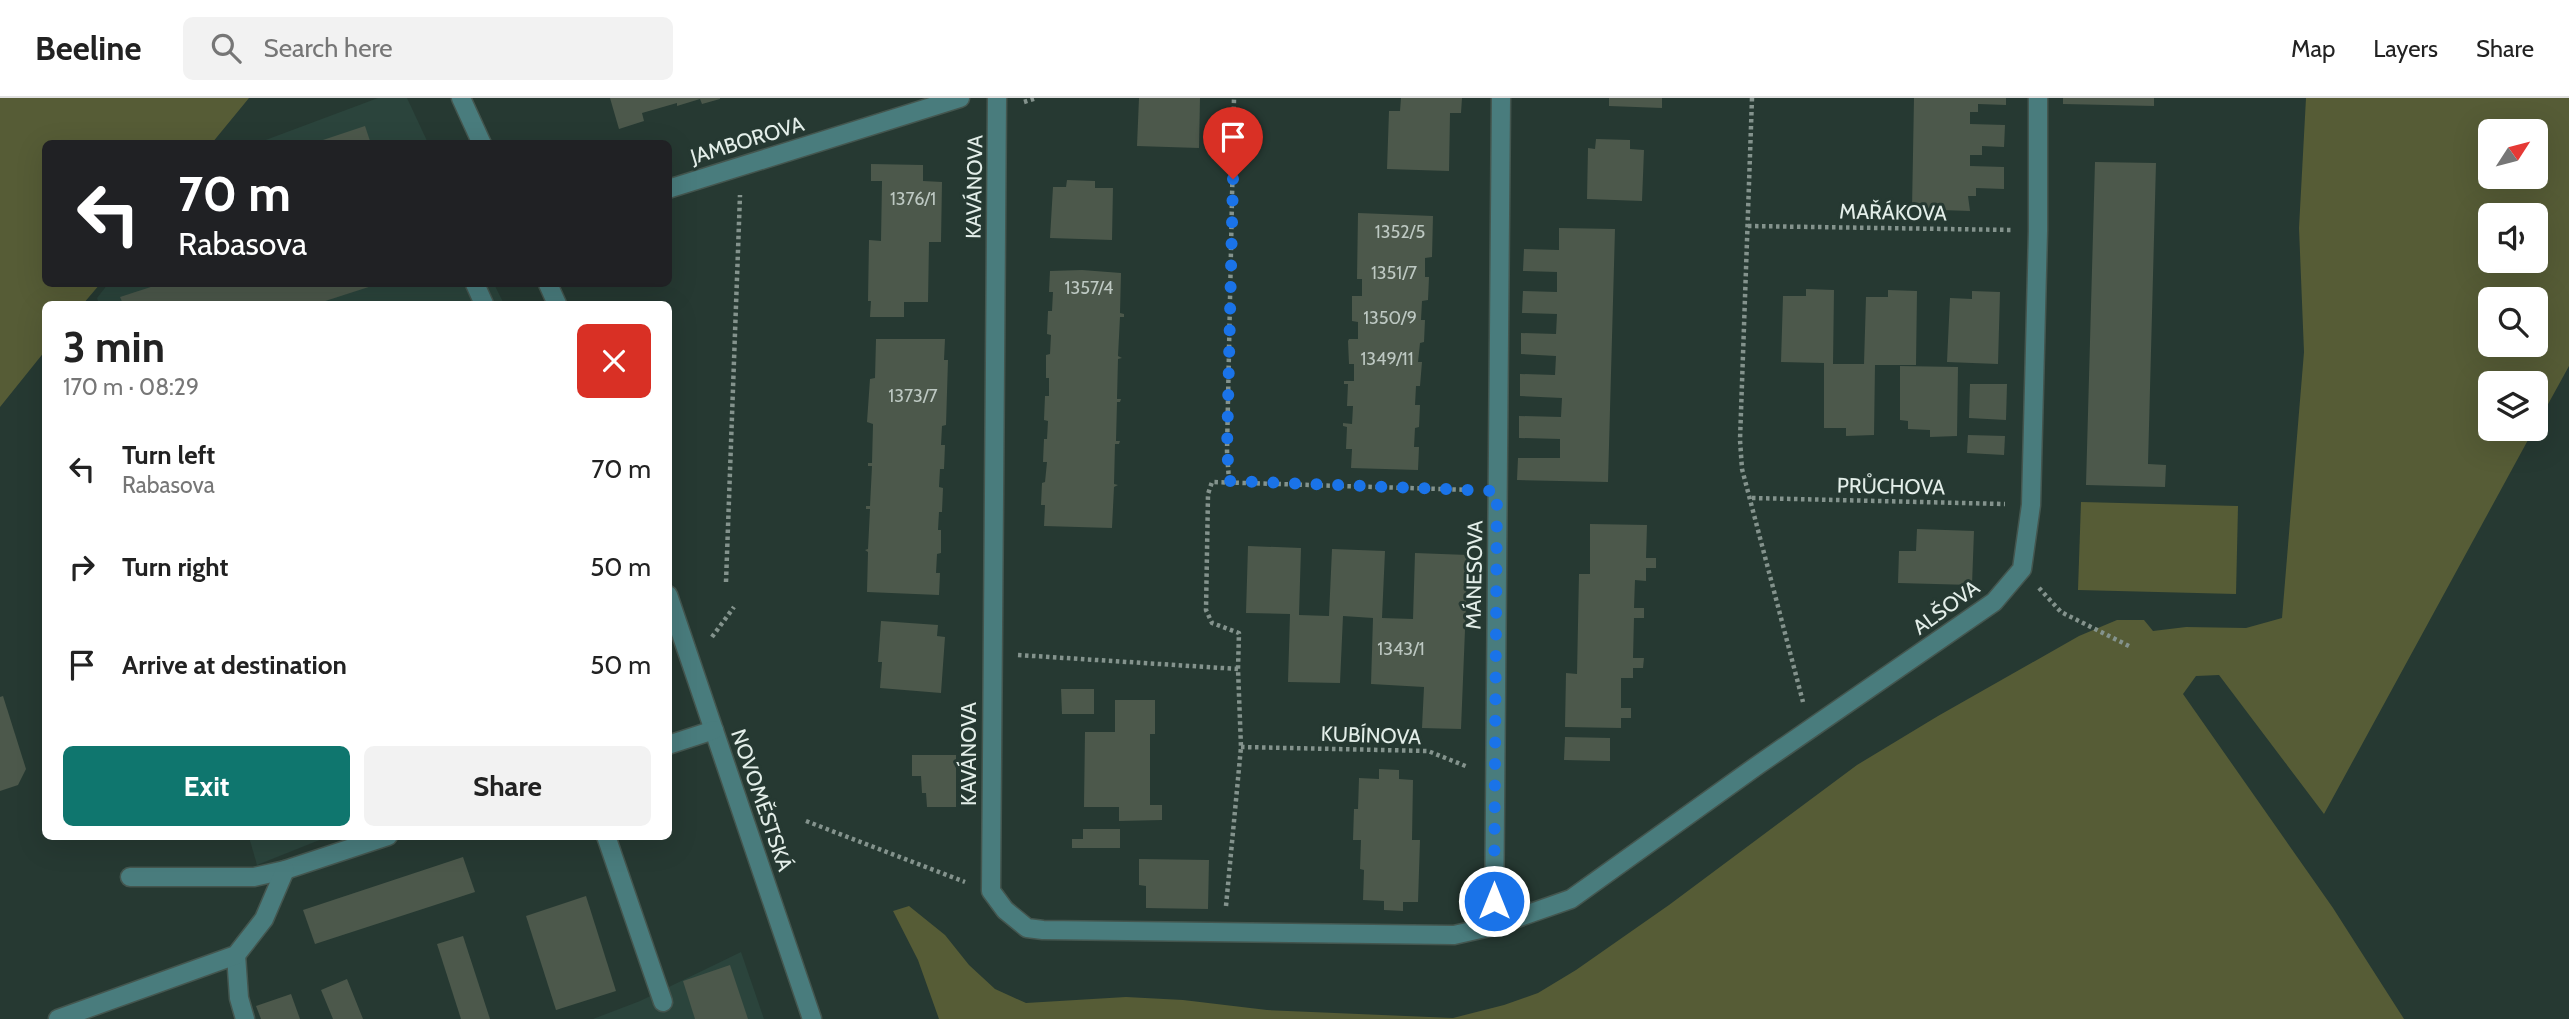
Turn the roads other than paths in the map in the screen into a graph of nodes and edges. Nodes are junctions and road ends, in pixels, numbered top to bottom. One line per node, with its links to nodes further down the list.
1 (461, 98): 6 (street)
2 (960, 98): 7 (street, JAMBOROVA)
3 (998, 98): 15 (street, KAVÁNOVA)
4 (1501, 98): 15 (street, MÁNESOVA)
5 (2038, 98): 15 (street, ALŠOVA)
6 (480, 140)
7 (672, 188)
8 (672, 607): 9 (street, NOVOMĚSTSKÁ)
9 (714, 730): 10 (street); 20 (street, NOVOMĚSTSKÁ)
10 (672, 744)
11 (376, 840): 13 (street)
12 (607, 840): 17 (street)
13 (285, 870): 14 (street); 16 (street)
14 (130, 877)
15 (1494, 926)
16 (236, 955): 18 (street); 19 (street)
17 (663, 1002)
18 (58, 1019)
19 (245, 1019)
20 (812, 1019)

